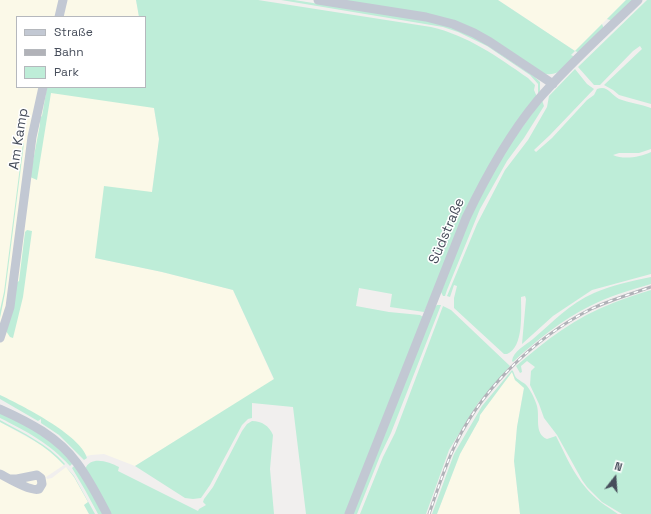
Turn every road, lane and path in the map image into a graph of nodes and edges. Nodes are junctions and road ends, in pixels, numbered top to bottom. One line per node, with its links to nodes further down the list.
1 (63, 0): 4 (street)
2 (318, 0): 5 (street)
3 (638, 0): 5 (street, Südstraße)
4 (59, 16)
5 (553, 84): 12 (street, Südstraße)
6 (43, 88): 7 (street, Am Kamp)
7 (0, 338)
8 (0, 408): 11 (street)
9 (0, 474): 10 (street)
10 (10, 479)
11 (107, 514)
12 (349, 514)

